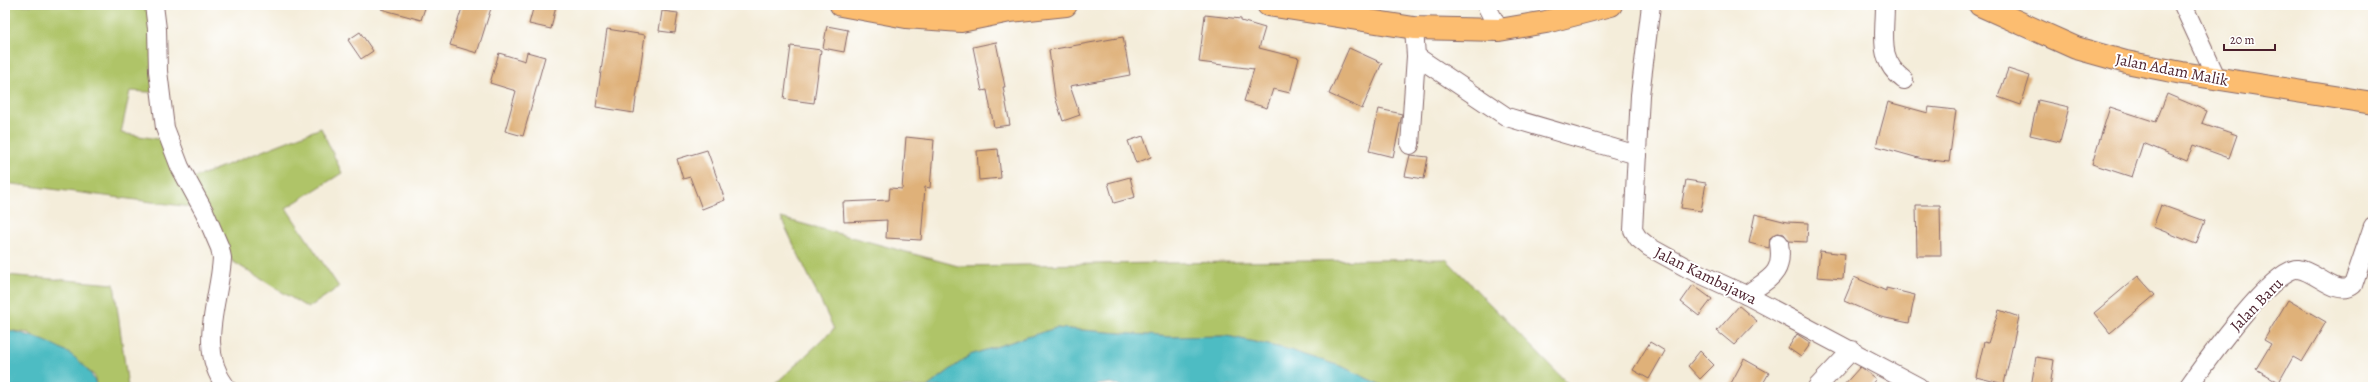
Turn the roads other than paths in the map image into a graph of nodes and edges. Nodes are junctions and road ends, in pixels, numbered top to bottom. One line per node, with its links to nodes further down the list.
1 (154, 5): 25 (street)
2 (841, 5): 11 (highway)
3 (1066, 5): 11 (highway)
4 (1268, 5): 12 (highway)
5 (1486, 5): 14 (street)
6 (1611, 5): 14 (highway)
7 (1650, 5): 20 (street, Jalan Kambajawa)
8 (1885, 5): 17 (street)
9 (1980, 5): 16 (highway, Jalan Adam Malik)
10 (2183, 5): 16 (street)
11 (1010, 8)
12 (1313, 9): 13 (highway)
13 (1414, 28): 14 (highway); 15 (street)
14 (1499, 30)
15 (1416, 56): 19 (street); 20 (street)
16 (2217, 79): 18 (highway, Jalan Adam Malik)
17 (1904, 80)
18 (2373, 103)
19 (1410, 145)
20 (1637, 155): 23 (street, Jalan Kambajawa)
21 (2373, 226): 28 (street, Jalan Baru)
22 (1779, 243): 23 (street)
23 (1746, 295): 24 (street, Jalan Kambajawa)
24 (1852, 350): 26 (street); 27 (street, Jalan Kambajawa)
25 (226, 387)
26 (1817, 387)
27 (1919, 387)
28 (2188, 387)

